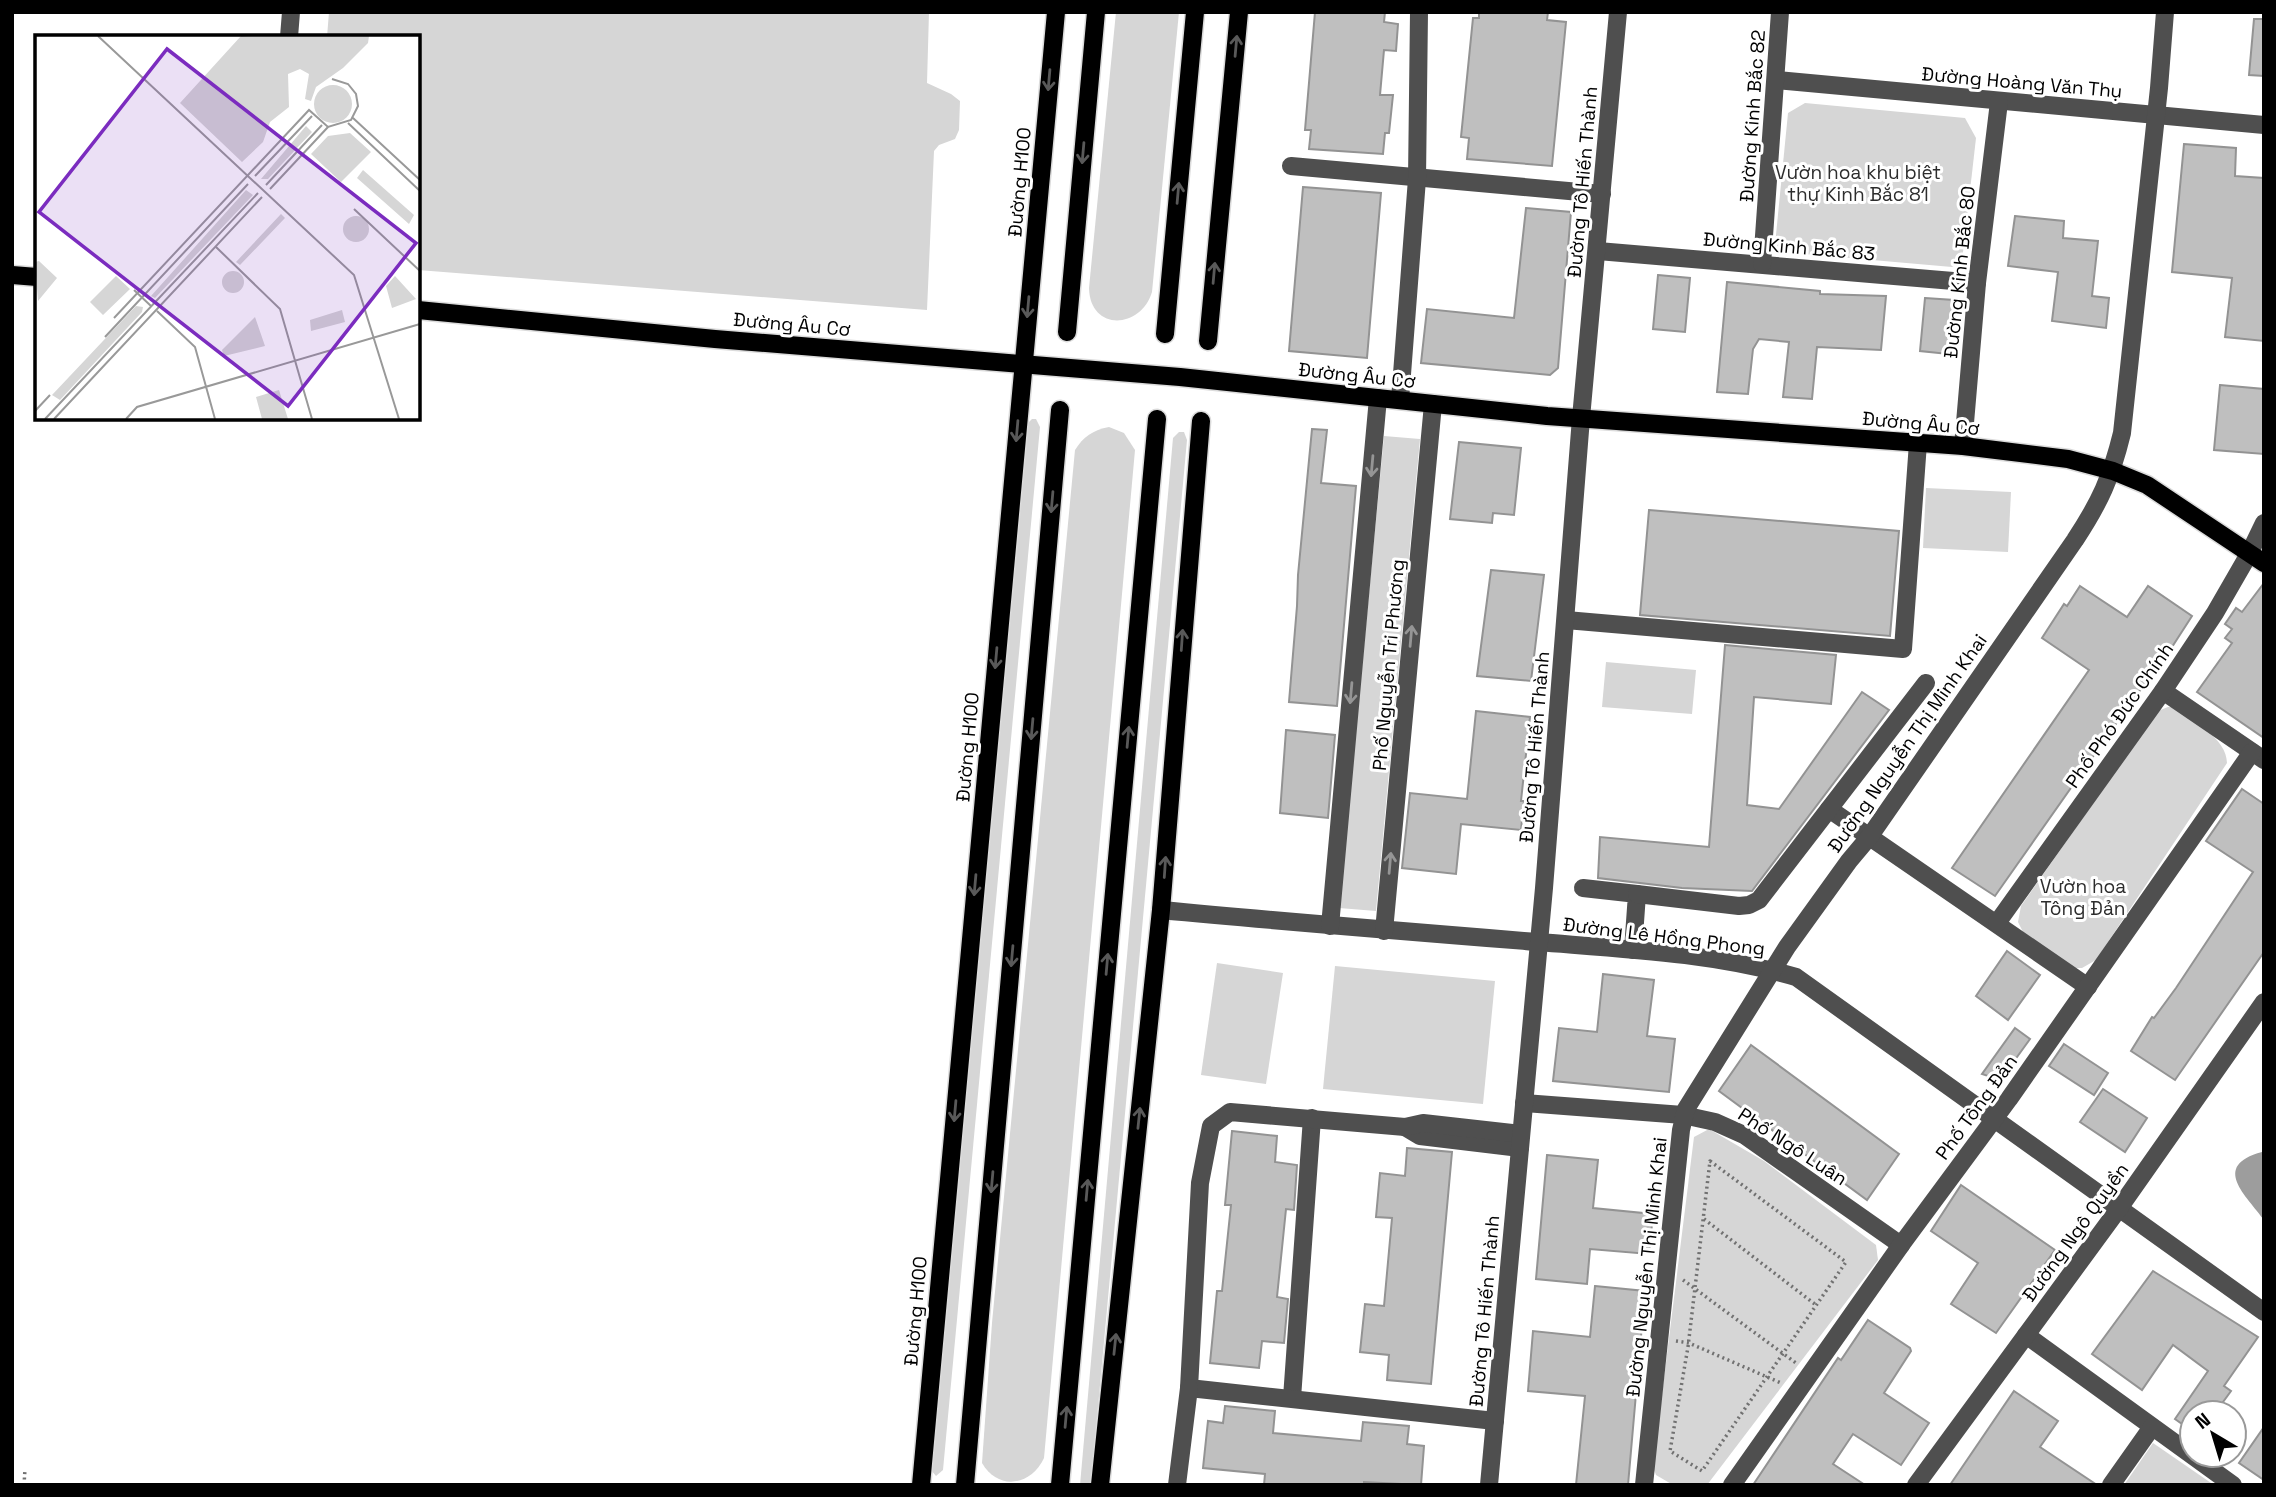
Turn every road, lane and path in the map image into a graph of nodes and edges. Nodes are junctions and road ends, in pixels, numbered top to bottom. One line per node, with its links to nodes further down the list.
1 (291, 12): 10 (street)
2 (1056, 12): 27 (main road, Đường H100, one-way to 27)
3 (1096, 12): 24 (main road, one-way to 24)
4 (1195, 12): 25 (main road, one-way to 4)
5 (1239, 12): 26 (main road, one-way to 5)
6 (1419, 12): 16 (street)
7 (1618, 12): 17 (street, Đường Tô Hiến Thành)
8 (1780, 12): 11 (street, Đường Kinh Bắc 82)
9 (2165, 12): 13 (street, Đường Nguyễn Thị Minh Khai)
10 (289, 35)
11 (1777, 80): 12 (street, Đường Hoàng Văn Thụ); 19 (street, Đường Kinh Bắc 82)
12 (1999, 102): 13 (street, Đường Hoàng Văn Thụ); 22 (street, Đường Kinh Bắc 80)
13 (2157, 115): 14 (street, Đường Hoàng Văn Thụ); 37 (street, Đường Nguyễn Thị Minh Khai)
14 (2264, 125)
15 (1291, 166): 16 (street)
16 (1417, 179): 17 (street); 29 (street)
17 (1602, 194): 18 (street, Đường Tô Hiến Thành)
18 (1598, 251): 19 (street, Đường Kinh Bắc 83); 32 (street, Đường Tô Hiến Thành)
19 (1762, 264): 22 (street, Đường Kinh Bắc 83)
20 (12, 275): 21 (main road)
21 (35, 277)
22 (1978, 283): 36 (street, Đường Kinh Bắc 80)
23 (420, 310): 27 (main road, Đường Âu Cơ)
24 (1067, 332)
25 (1165, 334)
26 (1208, 341)
27 (1023, 363): 28 (main road, Đường Âu Cơ); 83 (main road, Đường H100, one-way to 83)
28 (1378, 398): 29 (main road, Đường Âu Cơ); 50 (street, Phố Nguyễn Tri Phương, one-way to 50)
29 (1400, 400): 30 (main road, Đường Âu Cơ)
30 (1433, 404): 32 (main road, Đường Âu Cơ); 51 (street, Phố Nguyễn Tri Phương, one-way to 30)
31 (1060, 410): 84 (main road, one-way to 84)
32 (1581, 418): 35 (main road, Đường Âu Cơ); 40 (street, Đường Tô Hiến Thành)
33 (1157, 419): 85 (main road, one-way to 33)
34 (1201, 421): 48 (main road, one-way to 34)
35 (1918, 443): 36 (main road, Đường Âu Cơ); 40 (street)
36 (1963, 446): 37 (main road, Đường Âu Cơ)
37 (2113, 471): 39 (main road, Đường Âu Cơ); 45 (street, Đường Nguyễn Thị Minh Khai)
38 (2264, 523): 39 (street, Phố Phó Đức Chính)
39 (2257, 558): 42 (street, Phố Phó Đức Chính)
40 (1566, 620): 52 (street, Đường Tô Hiến Thành)
41 (1926, 683): 44 (street)
42 (2163, 691): 43 (street); 49 (street, Phố Phó Đức Chính)
43 (2258, 756): 55 (street, Phố Tông Đản)
44 (1829, 809): 45 (street); 47 (street)
45 (1870, 836): 49 (street); 54 (street, Đường Nguyễn Thị Minh Khai)
46 (1583, 888): 47 (street)
47 (1637, 894): 53 (street)
48 (1161, 910): 50 (street, Đường Lê Hồng Phong); 86 (main road, one-way to 48)
49 (1997, 923): 55 (street)
50 (1330, 926): 51 (street, Đường Lê Hồng Phong)
51 (1384, 931): 52 (street, Đường Lê Hồng Phong)
52 (1539, 942): 53 (street, Đường Lê Hồng Phong); 57 (street, Đường Tô Hiến Thành)
53 (1633, 950): 54 (street, Đường Lê Hồng Phong)
54 (1773, 970): 58 (street, Đường Nguyễn Thị Minh Khai); 60 (street, Đường Lê Hồng Phong)
55 (2088, 986): 60 (street, Phố Tông Đản)
56 (2264, 1002): 62 (street, Đường Ngô Quyền)
57 (1524, 1103): 58 (street, Phố Ngô Luân); 61 (street, Đường Tô Hiến Thành)
58 (1683, 1115): 64 (street, Phố Ngô Luân); 81 (street, Đường Nguyễn Thị Minh Khai)
59 (1312, 1118): 61 (street); 76 (street); 77 (street)
60 (1994, 1119): 62 (street, Đường Lê Hồng Phong); 64 (street, Phố Tông Đản)
61 (1520, 1141): 78 (street, Đường Tô Hiến Thành)
62 (2120, 1207): 68 (street, Đường Lê Hồng Phong); 69 (street, Đường Ngô Quyền)
63 (1704, 1219): 66 (path); 67 (path); 67 (path)
64 (1901, 1245): 89 (street, Phố Tông Đản)
65 (1678, 1276): 66 (path)
66 (1695, 1289): 71 (path); 72 (path)
67 (1817, 1305): 72 (path)
68 (2264, 1312)
69 (2026, 1335): 79 (street); 90 (street, Đường Ngô Quyền)
70 (1670, 1340): 71 (path)
71 (1689, 1343): 74 (path); 74 (path)
72 (1783, 1354): 73 (path); 74 (path)
73 (1796, 1363)
74 (1767, 1377): 75 (path)
75 (1781, 1383)
76 (1189, 1388): 77 (street); 87 (street)
77 (1292, 1398): 78 (street)
78 (1495, 1421): 88 (street, Đường Tô Hiến Thành)
79 (2152, 1427): 91 (street); 92 (street)
80 (25, 1469): 82 (path)
81 (1645, 1484)
82 (24, 1485)
83 (921, 1485)
84 (965, 1485)
85 (1060, 1485)
86 (1100, 1485)
87 (1177, 1485)
88 (1489, 1485)
89 (1732, 1485)
90 (1916, 1485)
91 (2111, 1485)
92 (2233, 1485)

